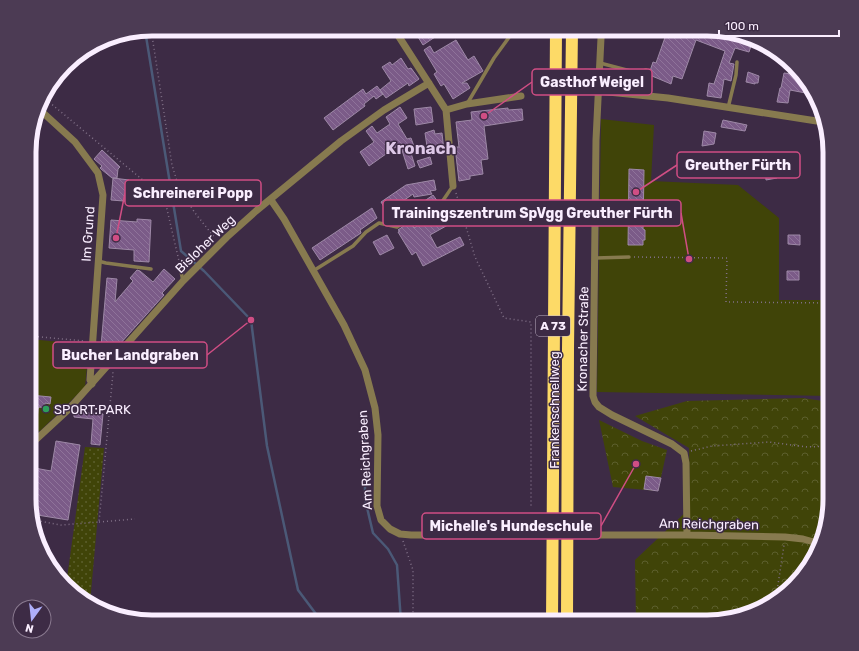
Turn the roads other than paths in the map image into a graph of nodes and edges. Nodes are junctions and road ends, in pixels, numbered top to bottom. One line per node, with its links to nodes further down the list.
1 (399, 36): 9 (street)
2 (510, 36): 12 (lane)
3 (556, 36): 30 (highway, Frankenschnellweg / A 73)
4 (572, 36): 31 (highway, Frankenschnellweg / A 73)
5 (600, 36): 7 (street, Kronacher Straße)
6 (737, 62): 13 (lane)
7 (599, 63): 8 (lane); 10 (street, Kronacher Straße)
8 (646, 70)
9 (430, 83): 14 (street); 18 (street, Bisloher Weg)
10 (598, 91): 13 (street); 20 (street, Kronacher Straße)
11 (521, 96): 12 (street)
12 (468, 104): 14 (street)
13 (728, 108): 16 (street)
14 (446, 110): 17 (street)
15 (43, 113): 21 (street, Im Grund)
16 (819, 121)
17 (453, 186): 24 (lane)
18 (270, 200): 24 (street, Am Reichgraben); 25 (street, Bisloher Weg)
19 (629, 257): 20 (lane)
20 (596, 258): 28 (street, Kronacher Straße)
21 (98, 261): 23 (lane); 26 (street, Im Grund)
22 (180, 267): 25 (lane)
23 (151, 270)
24 (313, 271): 28 (street, Am Reichgraben)
25 (183, 281): 26 (street, Bisloher Weg)
26 (92, 384): 27 (street, Bisloher Weg)
27 (36, 440)
28 (687, 535): 29 (street, Am Reichgraben)
29 (815, 542)
30 (552, 615)
31 (567, 615)

